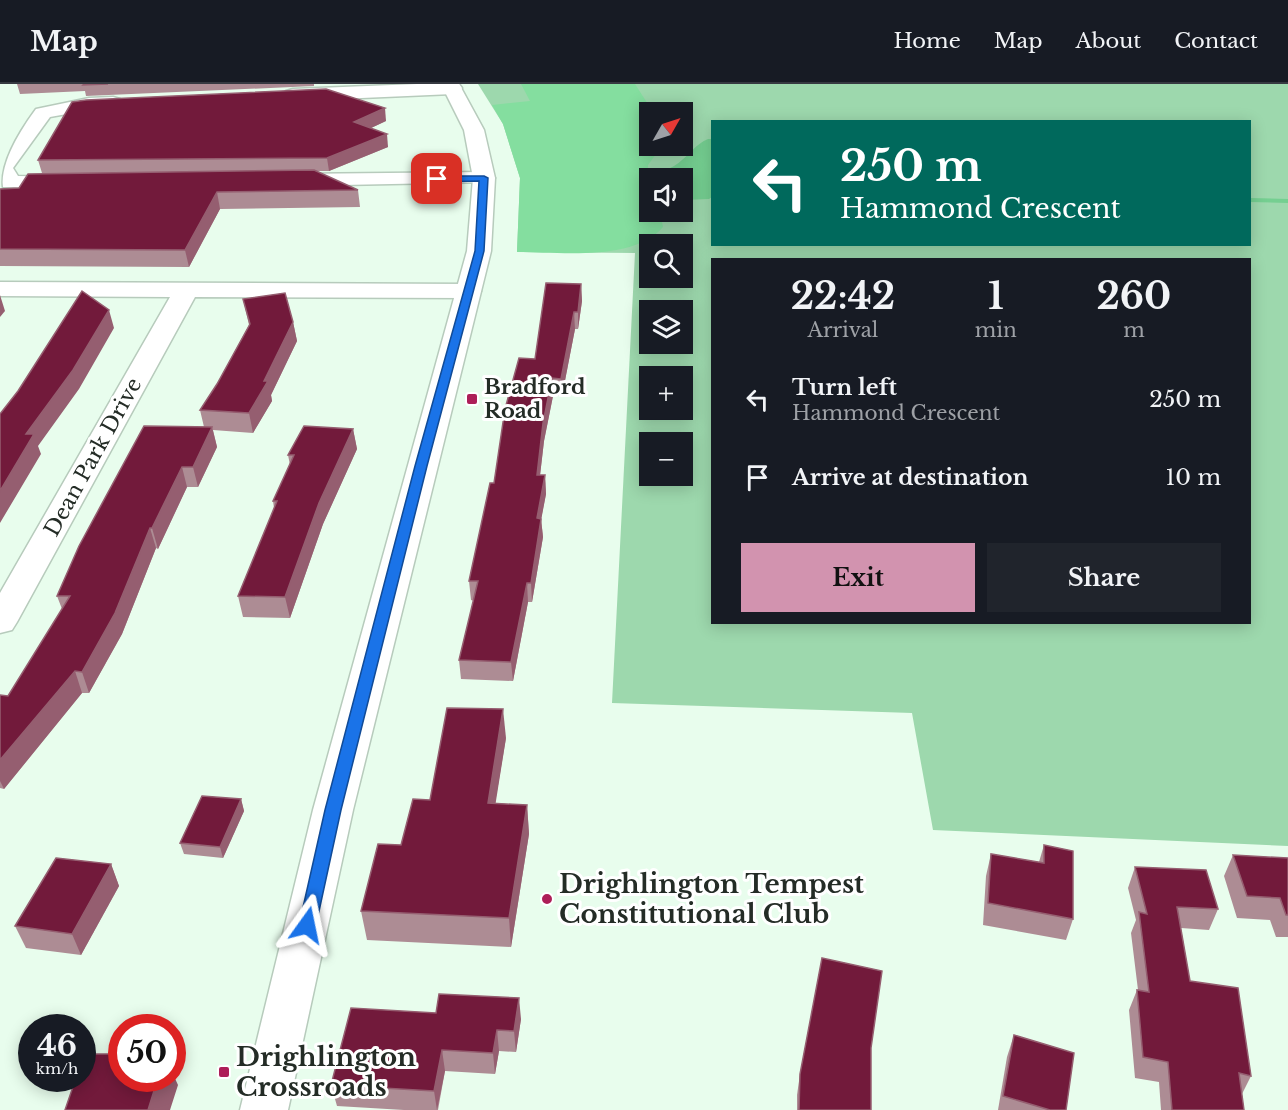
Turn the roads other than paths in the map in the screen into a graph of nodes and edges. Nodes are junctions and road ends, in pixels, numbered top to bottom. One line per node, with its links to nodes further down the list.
1 (452, 86): 2 (street); 4 (street)
2 (269, 96)
3 (137, 102): 6 (street)
4 (484, 178): 5 (street); 9 (street)
5 (272, 180)
6 (84, 182)
7 (0, 289): 8 (street)
8 (186, 291): 9 (street); 10 (street, Dean Park Drive)
9 (469, 291): 11 (street)
10 (0, 622)
11 (264, 1110)

